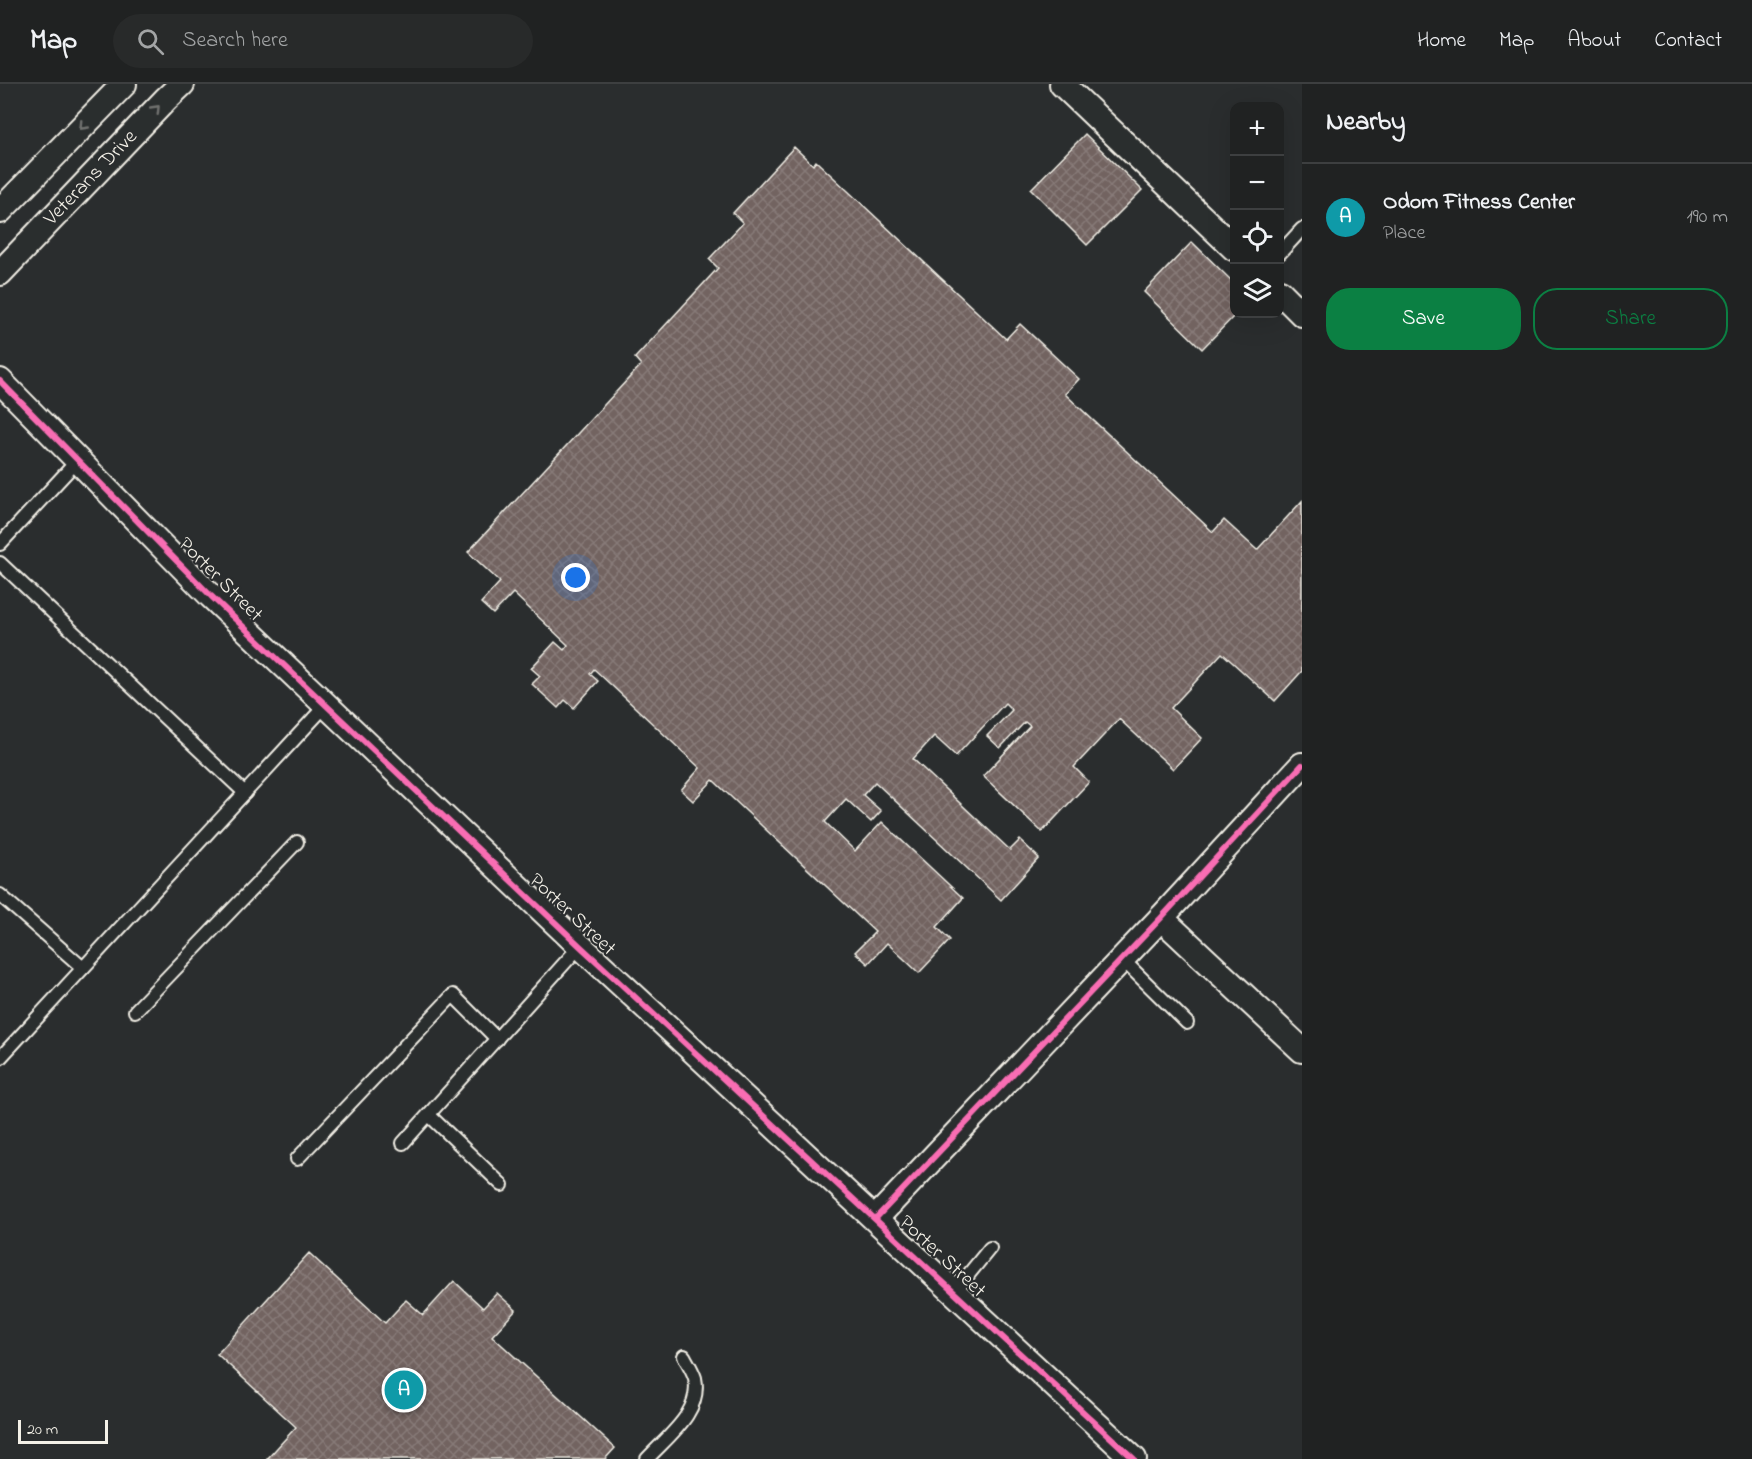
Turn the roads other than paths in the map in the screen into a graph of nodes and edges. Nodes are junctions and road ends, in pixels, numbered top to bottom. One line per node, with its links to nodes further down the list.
1 (124, 84): 4 (street, Veterans Drive, one-way to 4)
2 (182, 84): 8 (street, Veterans Drive, one-way to 2)
3 (1062, 84): 6 (street)
4 (0, 211)
5 (1302, 229): 7 (lane)
6 (1230, 245)
7 (1284, 249)
8 (0, 273)
9 (1284, 296): 10 (street)
10 (1302, 314)
11 (0, 381): 12 (street, Porter Street)
12 (78, 460): 13 (lane); 15 (street, Porter Street)
13 (0, 544)
14 (0, 563): 17 (lane)
15 (326, 705): 17 (lane); 21 (street, Porter Street)
16 (1302, 765): 20 (street)
17 (245, 793): 23 (lane)
18 (297, 842): 24 (lane)
19 (0, 895): 23 (lane)
20 (1161, 918): 22 (street); 27 (street)
21 (580, 946): 26 (lane); 33 (street, Porter Street)
22 (1122, 959): 25 (lane); 33 (street)
23 (83, 968): 28 (lane)
24 (135, 1011)
25 (1188, 1023)
26 (497, 1038): 29 (lane); 31 (lane)
27 (1302, 1050)
28 (0, 1058)
29 (429, 1115): 30 (lane); 32 (lane)
30 (403, 1143)
31 (297, 1159)
32 (502, 1185)
33 (876, 1218): 35 (street, Porter Street)
34 (990, 1248): 35 (lane)
35 (955, 1291): 38 (street, Porter Street)
36 (684, 1356): 37 (lane)
37 (647, 1459)
38 (1134, 1459)

